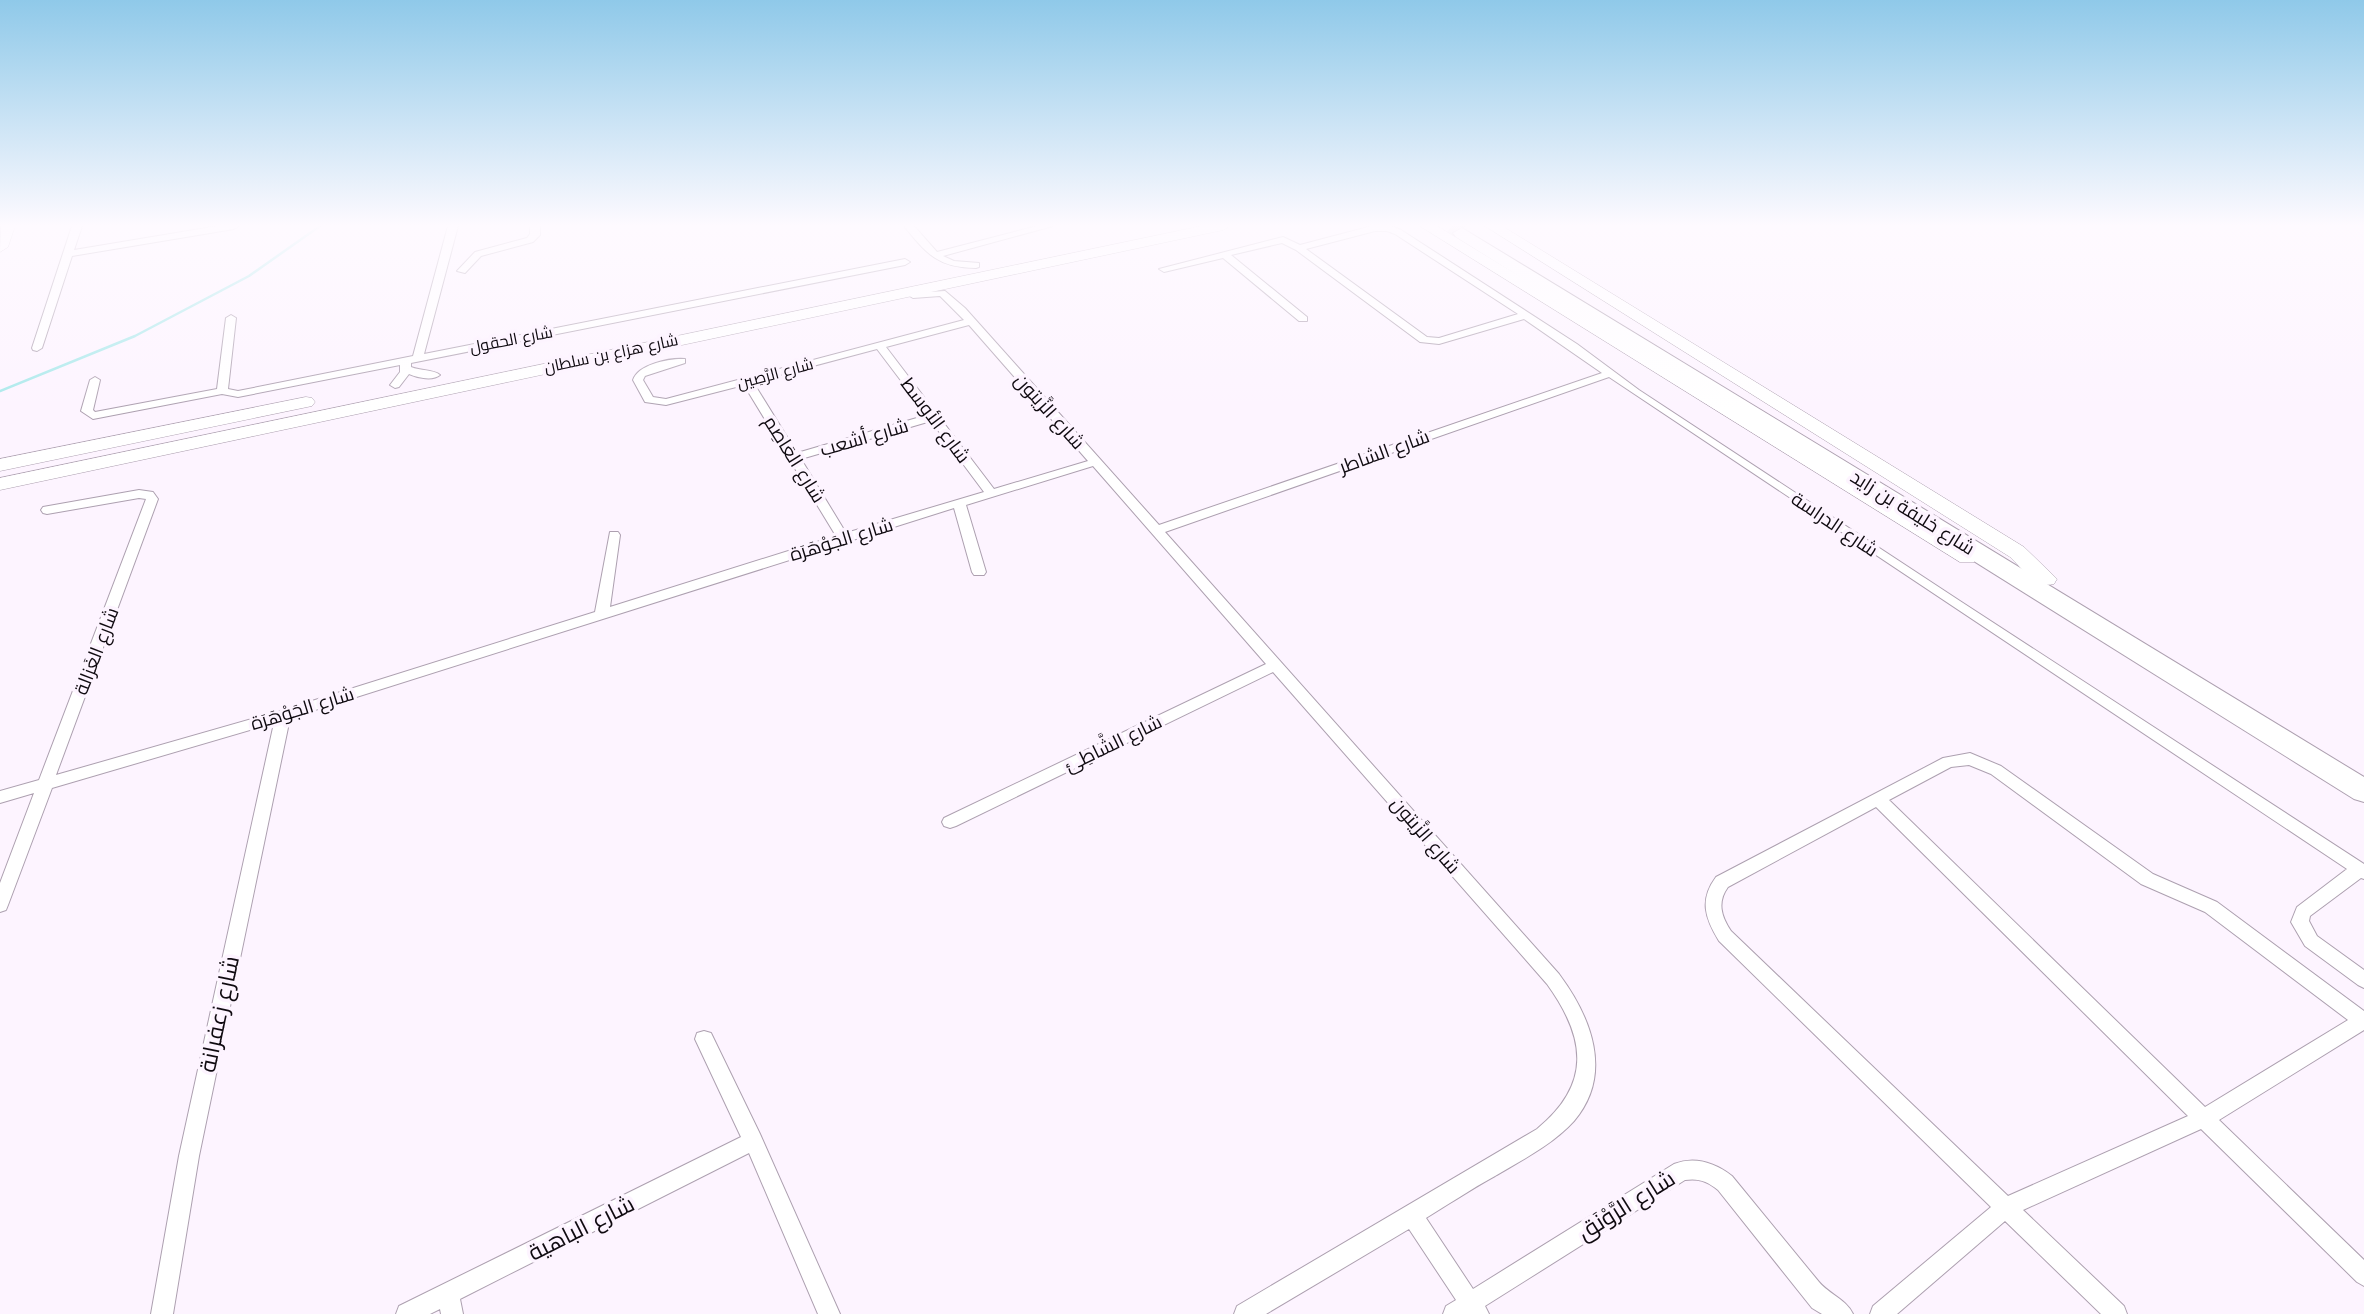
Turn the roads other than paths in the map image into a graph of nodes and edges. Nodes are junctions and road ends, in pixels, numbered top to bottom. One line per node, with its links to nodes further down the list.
1 (57, 287): 21 (street)
2 (434, 287): 23 (street)
3 (780, 287): 23 (street, شارع الحقول)
4 (866, 287): 25 (main road, شارع هزاع بن سلطان)
5 (929, 287): 19 (main road, شارع هزاع بن سلطان)
6 (952, 287): 14 (street)
7 (1264, 287): 17 (street)
8 (1351, 287): 15 (street)
9 (1483, 287): 15 (street, شارع الدراسة)
10 (1528, 287): 50 (main road)
11 (1570, 287): 50 (highway, شارع خليفة بن زايد)
12 (1573, 287): 46 (highway, شارع خليفة بن زايد)
13 (1590, 287): 46 (main road)
14 (948, 297): 18 (street, شارع الزَّيتون); 19 (street)
15 (1526, 315): 24 (street, شارع الدراسة)
16 (231, 318): 29 (street)
17 (1303, 319)
18 (971, 321): 20 (street, شارع الرَّصِين); 35 (street, شارع الزَّيتون)
19 (715, 332): 38 (main road, شارع هزاع بن سلطان)
20 (880, 346): 27 (street, شارع الرَّصِين); 31 (street, شارع الأوسط)
21 (37, 348)
22 (681, 361): 27 (street, شارع الرَّصِين)
23 (410, 362): 25 (street, شارع الحقول); 28 (street); 29 (street, شارع الحقول)
24 (1611, 373): 42 (street, شارع الشاطر); 57 (street, شارع الدراسة)
25 (436, 375): 28 (main road, شارع هزاع بن سلطان)
26 (95, 380): 29 (street, شارع الحقول)
27 (747, 381): 32 (street, شارع العَاصِم)
28 (395, 385): 30 (main road, شارع هزاع بن سلطان)
29 (222, 391)
30 (235, 416): 34 (main road, شارع هزاع بن سلطان); 37 (main road)
31 (932, 417): 32 (street, شارع أشعب); 39 (street, شارع الأوسط)
32 (795, 457): 44 (street, شارع العَاصِم)
33 (0, 458): 34 (main road)
34 (32, 458): 36 (main road, شارع هزاع بن سلطان)
35 (1095, 462): 39 (street, شارع الجَوْهَرَة); 42 (street, شارع الزَّيتون)
36 (0, 465)
37 (0, 473)
38 (0, 486)
39 (992, 494): 40 (street, شارع الجَوْهَرَة)
40 (959, 503): 44 (street, شارع الجَوْهَرَة); 45 (street)
41 (47, 510): 52 (street, شارع الغَزالة)
42 (1158, 530): 48 (street, شارع الزَّيتون)
43 (614, 535): 47 (street)
44 (843, 538): 47 (street, شارع الجَوْهَرَة)
45 (979, 572)
46 (2046, 579): 51 (highway, شارع خليفة بن زايد)
47 (603, 613): 49 (street, شارع الجَوْهَرَة)
48 (1276, 665): 56 (street, شارع الشَّاطِئ); 65 (street, شارع الزَّيتون)
49 (283, 715): 52 (street, شارع الجَوْهَرَة); 69 (street, شارع زعفرانة)
50 (2271, 734): 53 (highway, شارع خليفة بن زايد)
51 (2364, 770)
52 (46, 784): 54 (street, شارع الجَوْهَرَة); 58 (street, شارع الغَزالة)
53 (2364, 791)
54 (0, 797)
55 (1879, 800): 60 (street); 62 (street); 64 (street)
56 (950, 822)
57 (2362, 870): 59 (street, شارع الدراسة)
58 (0, 905)
59 (2364, 980)
60 (2363, 1022): 62 (street)
61 (704, 1039): 63 (street)
62 (2204, 1118): 64 (street); 66 (street)
63 (753, 1141): 67 (street, شارع الباهية); 71 (street)
64 (2005, 1208): 74 (street); 75 (street)
65 (1412, 1215): 68 (street, شارع الرَّوْنَق); 72 (street, شارع الزَّيتون)
66 (2364, 1275)
67 (451, 1304): 70 (street, شارع الباهية)
68 (1467, 1310): 73 (street, شارع الرَّوْنَق)
69 (162, 1314)
70 (407, 1314)
71 (830, 1314)
72 (1245, 1314)
73 (1842, 1314)
74 (1881, 1314)
75 (2116, 1314)

